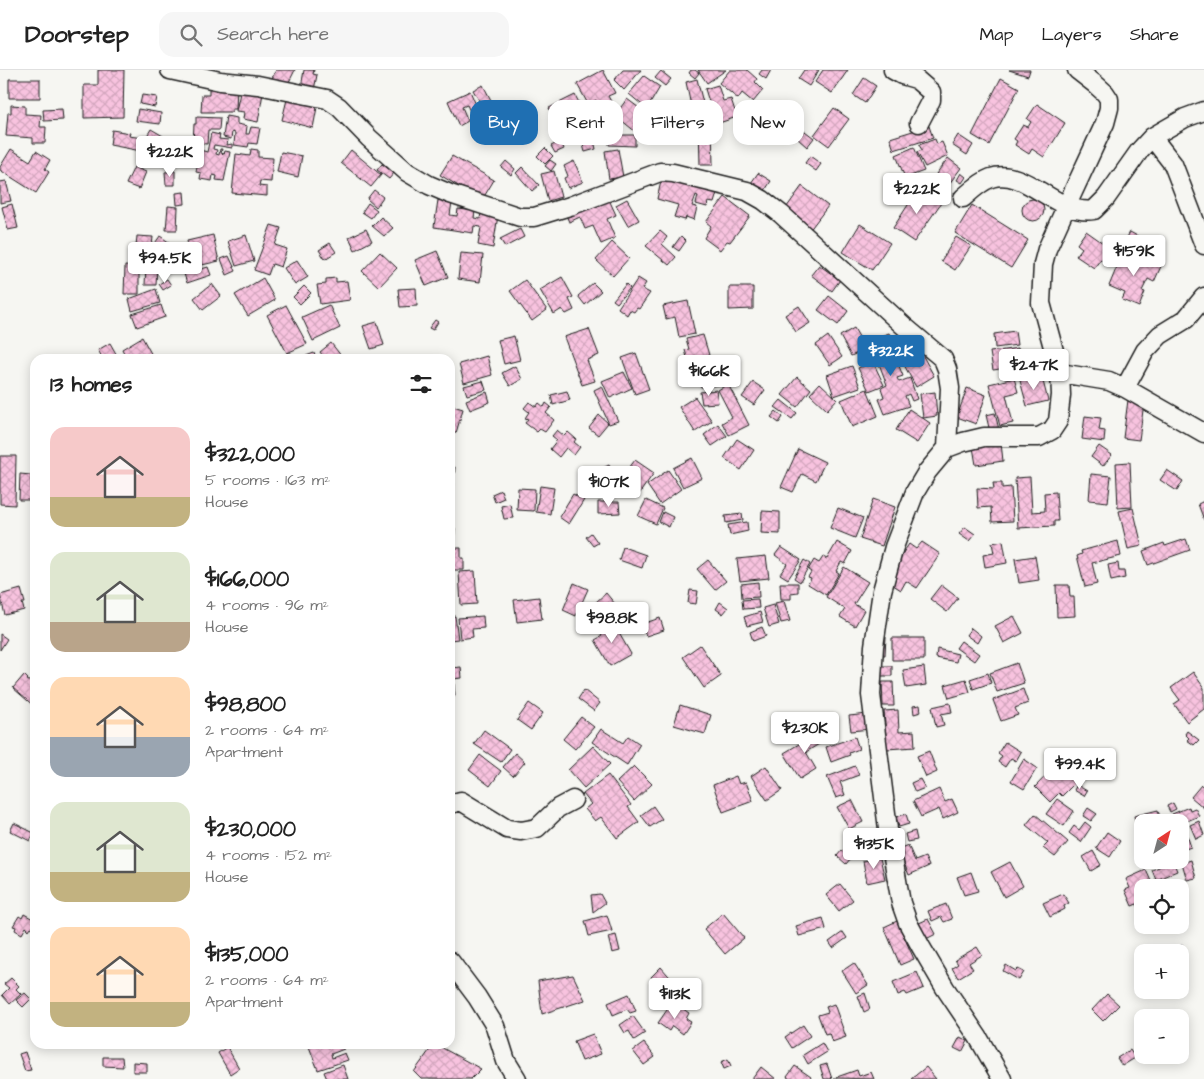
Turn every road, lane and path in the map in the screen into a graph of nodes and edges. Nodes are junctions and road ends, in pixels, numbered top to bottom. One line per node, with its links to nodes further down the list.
1 (170, 70): 14 (street)
2 (893, 70): 5 (street)
3 (1077, 70): 8 (street)
4 (1204, 111): 6 (street)
5 (919, 122)
6 (1152, 137): 8 (street); 9 (street)
7 (963, 198): 8 (street)
8 (1066, 207): 11 (street)
9 (1204, 246)
10 (1204, 296): 12 (street)
11 (1060, 373): 12 (street); 14 (street)
12 (1125, 388): 13 (street)
13 (1204, 433)
14 (946, 448): 19 (street)
15 (573, 800): 16 (street)
16 (455, 803)
17 (455, 968): 18 (street)
18 (517, 1079)
19 (1002, 1079)

